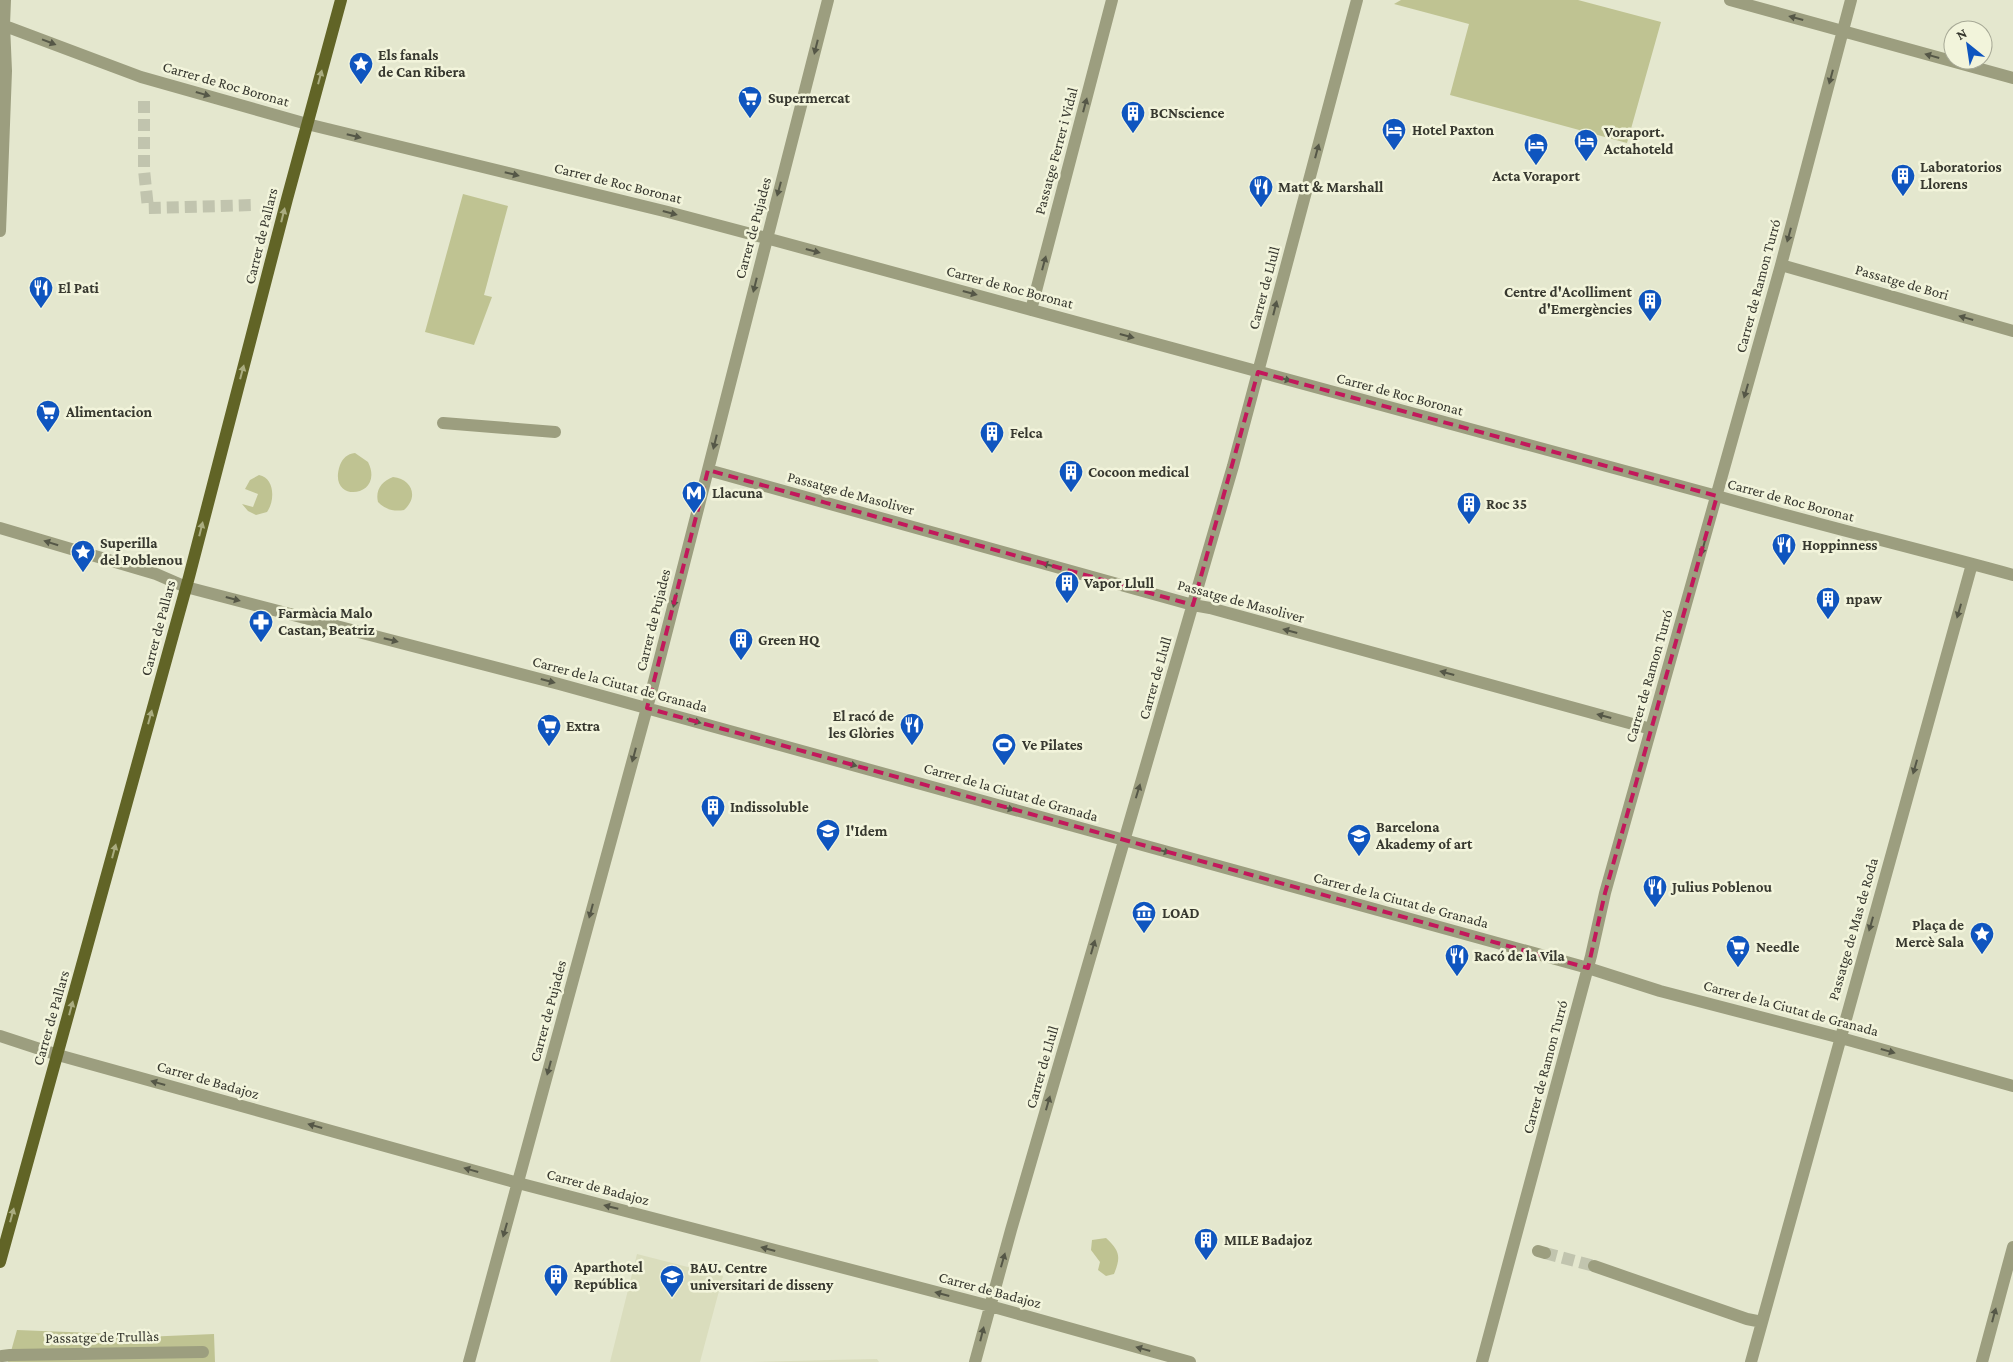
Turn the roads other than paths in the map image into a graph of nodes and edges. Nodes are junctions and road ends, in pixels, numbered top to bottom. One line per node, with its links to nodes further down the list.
1 (5, 0): 8 (street)
2 (341, 0): 11 (main road, Carrer de Pallars, one-way to 2)
3 (828, 0): 13 (street, Carrer de Pujades, one-way to 13)
4 (1112, 0): 15 (street, Passatge Ferrer i Vidal, one-way to 4)
5 (1357, 0): 17 (street, Carrer de Llull, one-way to 5)
6 (1730, 0): 9 (street, one-way to 6)
7 (1851, 0): 9 (street, Carrer de Ramon Turró)
8 (2, 24): 11 (street, Carrer de Roc Boronat, one-way to 11); 12 (street)
9 (1844, 30): 10 (street, one-way to 9); 14 (street, Carrer de Ramon Turró, one-way to 14)
10 (2013, 78)
11 (307, 124): 13 (street, Carrer de Roc Boronat, one-way to 13); 25 (main road, Carrer de Pallars, one-way to 11)
12 (0, 231)
13 (766, 238): 15 (street, Carrer de Roc Boronat, one-way to 15); 20 (street, Carrer de Pujades, one-way to 20)
14 (1782, 264): 16 (street, Passatge de Bori, one-way to 14); 21 (street, Carrer de Ramon Turró, one-way to 21)
15 (1031, 310): 17 (street, Carrer de Roc Boronat, one-way to 17)
16 (2013, 331)
17 (1258, 372): 21 (street, Carrer de Roc Boronat, one-way to 21); 26 (street, Carrer de Llull)
18 (443, 423): 19 (street)
19 (554, 432)
20 (708, 470): 26 (street, Passatge de Masoliver, one-way to 20); 27 (street, Carrer de Pujades, one-way to 27)
21 (1717, 496): 23 (street, Carrer de Roc Boronat); 28 (street, Carrer de Ramon Turró, one-way to 28)
22 (0, 528): 25 (street, Carrer de la Ciutat de Granada, one-way to 22)
23 (1972, 564): 24 (street, Carrer de Roc Boronat); 32 (street, Passatge de Mas de Roda, one-way to 32)
24 (2013, 575)
25 (186, 586): 27 (street, Carrer de la Ciutat de Granada, one-way to 27); 33 (main road, Carrer de Pallars, one-way to 25)
26 (1193, 605): 28 (street, Passatge de Masoliver, one-way to 26); 29 (street, Carrer de Llull, one-way to 26)
27 (647, 708): 29 (street, Carrer de la Ciutat de Granada, one-way to 29); 35 (street, Carrer de Pujades, one-way to 35)
28 (1651, 729): 30 (street, Carrer de Ramon Turró)
29 (1124, 841): 30 (street, Carrer de la Ciutat de Granada, one-way to 30); 39 (street, Carrer de Llull, one-way to 29)
30 (1588, 968): 32 (street, Carrer de la Ciutat de Granada); 46 (street, Carrer de Ramon Turró)
31 (0, 1036): 33 (street, Carrer de Badajoz)
32 (1841, 1038): 34 (street, Carrer de la Ciutat de Granada, one-way to 34); 40 (street, Passatge de Mas de Roda)
33 (58, 1055): 35 (street, Carrer de Badajoz, one-way to 33); 37 (main road, Carrer de Pallars, one-way to 33)
34 (2013, 1086)
35 (518, 1183): 39 (street, Carrer de Badajoz, one-way to 35); 43 (street, Carrer de Pujades, one-way to 43)
36 (2013, 1247): 48 (street, one-way to 36)
37 (0, 1262)
38 (1594, 1266): 40 (street)
39 (990, 1306): 44 (street, Carrer de Llull, one-way to 39); 45 (street, Carrer de Badajoz, one-way to 39)
40 (1762, 1322): 47 (street, Passatge de Mas de Roda)
41 (203, 1352): 42 (street, Passatge de Trullàs)
42 (2, 1356)
43 (469, 1362)
44 (976, 1362)
45 (1190, 1362)
46 (1482, 1362)
47 (1752, 1362)
48 (1982, 1362)

